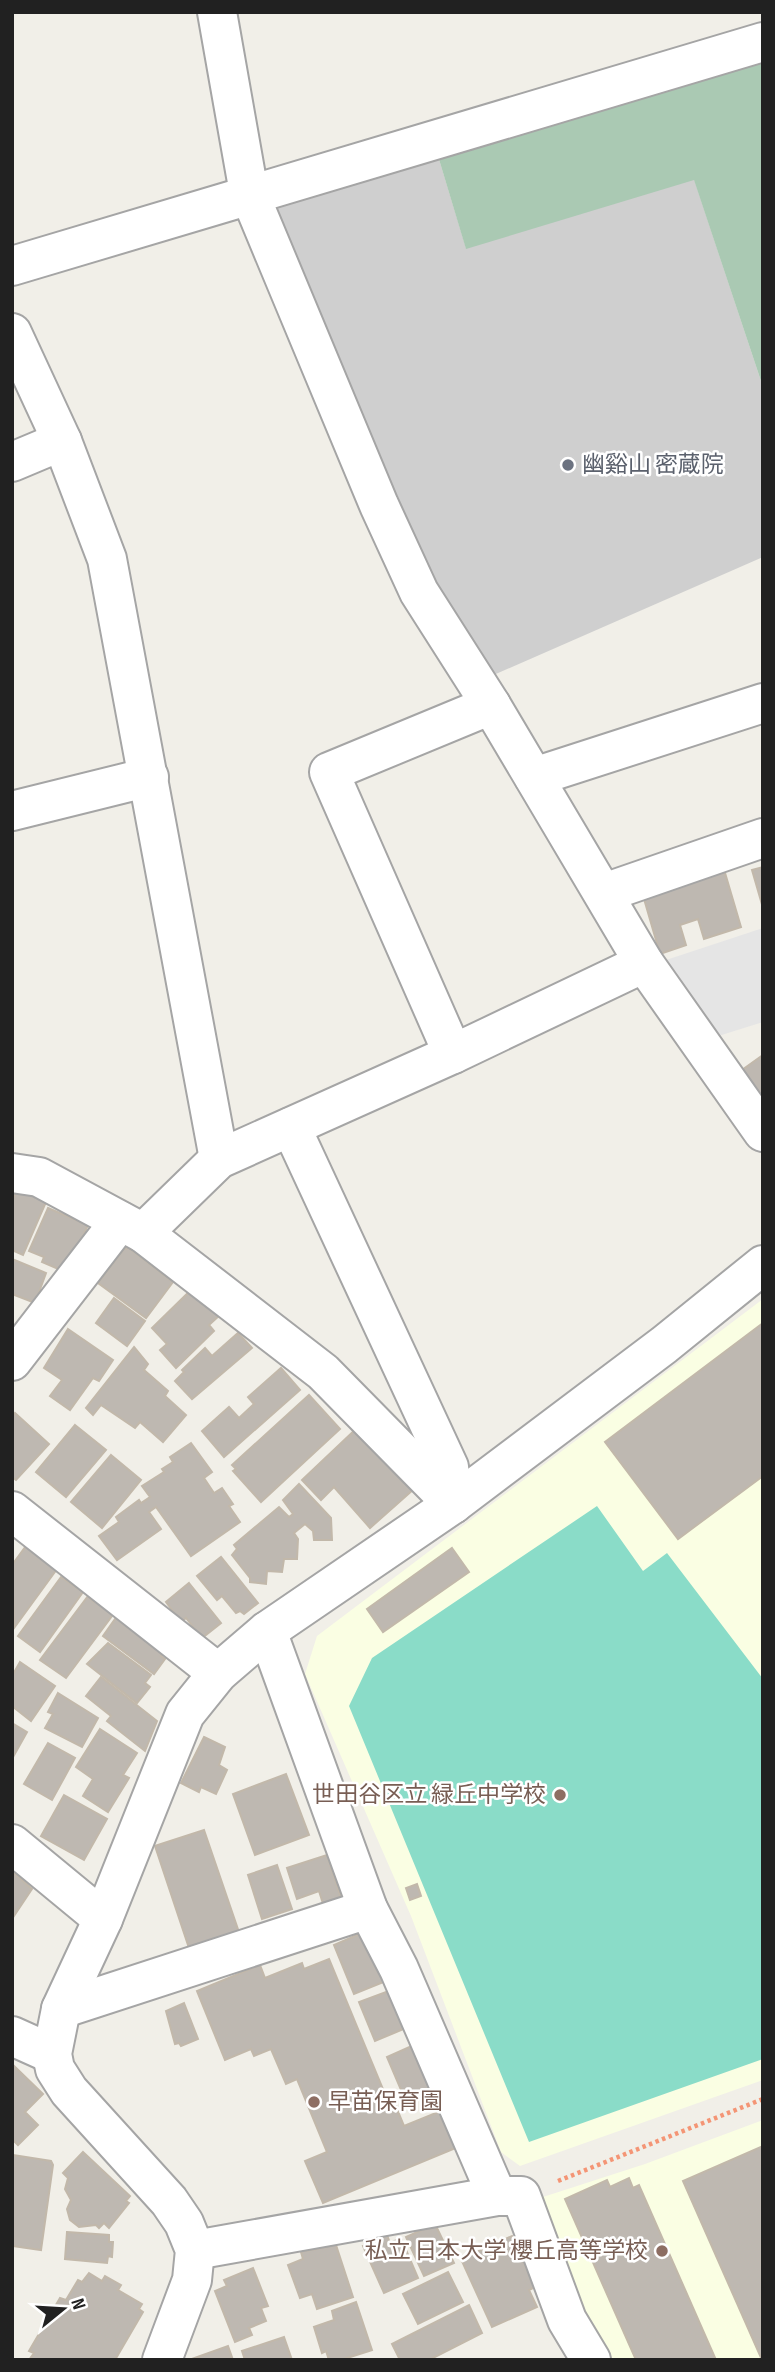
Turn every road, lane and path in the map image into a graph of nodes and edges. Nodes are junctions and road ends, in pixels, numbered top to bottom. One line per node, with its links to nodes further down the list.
1 (217, 12): 3 (street)
2 (763, 42): 3 (street)
3 (249, 193): 4 (street); 9 (street)
4 (12, 266)
5 (12, 333): 6 (street)
6 (62, 441): 7 (street); 10 (street)
7 (12, 462)
8 (763, 703): 11 (street)
9 (491, 705): 11 (street); 16 (street)
10 (149, 777): 12 (street); 19 (street)
11 (534, 777): 14 (street)
12 (12, 811)
13 (763, 838): 14 (street)
14 (604, 893): 15 (street)
15 (644, 963): 16 (street); 18 (street)
16 (453, 1054): 17 (street)
17 (291, 1127): 19 (street); 24 (street)
18 (763, 1132)
19 (219, 1159): 21 (street)
20 (12, 1172): 21 (street)
21 (131, 1227): 23 (street); 24 (street)
22 (763, 1265): 24 (street)
23 (12, 1361)
24 (453, 1504): 26 (street)
25 (12, 1511): 27 (street)
26 (267, 1631): 27 (street); 29 (street)
27 (218, 1673): 30 (street)
28 (12, 1844): 30 (street)
29 (368, 1909): 31 (street); 35 (street)
30 (103, 1919): 31 (street)
31 (61, 2009): 33 (street)
32 (12, 2036): 33 (street)
33 (52, 2054): 36 (street)
34 (763, 2099): 35 (path)
35 (509, 2196): 36 (street); 38 (street)
36 (195, 2250): 37 (street)
37 (162, 2360)
38 (591, 2360)

